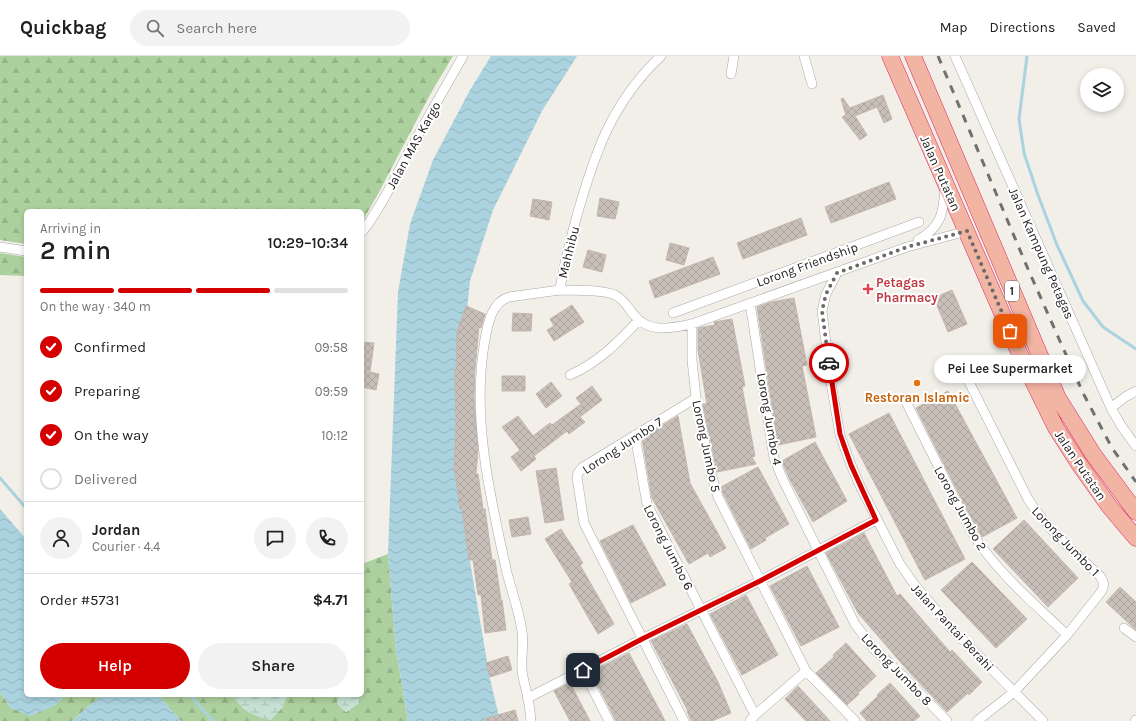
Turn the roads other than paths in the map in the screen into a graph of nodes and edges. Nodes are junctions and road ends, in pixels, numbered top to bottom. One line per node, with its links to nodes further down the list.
1 (463, 56): 14 (street, Jalan MAS Kargo)
2 (661, 56): 20 (street, Mahhibu)
3 (734, 56): 9 (street)
4 (804, 56): 11 (street)
5 (890, 56): 12 (highway, Jalan Putatan / 1)
6 (913, 56): 10 (highway, Jalan Putatan / 1)
7 (918, 56): 10 (highway)
8 (955, 56): 31 (street, Jalan Kampung Petagas)
9 (731, 74)
10 (923, 79): 34 (highway, Jalan Putatan / 1)
11 (812, 84)
12 (946, 184): 15 (highway, Jalan Putatan / 1); 17 (street)
13 (918, 222): 22 (street, Lorong Friendship)
14 (364, 229)
15 (967, 231): 17 (street); 36 (highway, Jalan Putatan / 1)
16 (0, 247): 18 (street)
17 (907, 247): 19 (street)
18 (24, 251)
19 (837, 273): 21 (street, Mahhibu); 35 (street, Jalan Pantai Berahi)
20 (560, 290): 24 (street, Mahhibu); 47 (street)
21 (750, 303): 25 (street, Mahhibu); 37 (street, Lorong Jumbo 4)
22 (696, 305): 23 (street, Lorong Friendship); 25 (street)
23 (673, 313)
24 (638, 320): 25 (street, Mahhibu); 27 (street)
25 (696, 323): 29 (street, Lorong Jumbo 5)
26 (964, 372): 41 (street, Lorong Jumbo 1)
27 (570, 375)
28 (1136, 391): 31 (street)
29 (696, 398): 32 (street, Lorong Jumbo 7); 38 (street, Lorong Jumbo 5)
30 (906, 402): 41 (street, Lorong Jumbo 2)
31 (1110, 408): 33 (street, Jalan Kampung Petagas)
32 (635, 435): 39 (street, Lorong Jumbo 6); 43 (street, Lorong Jumbo 7)
33 (1136, 446)
34 (1136, 512)
35 (876, 520): 37 (street); 46 (street, Jalan Pantai Berahi)
36 (1136, 538)
37 (819, 550): 38 (street); 53 (street, Lorong Jumbo 8)
38 (760, 581): 39 (street); 45 (street, Lorong Jumbo 5)
39 (701, 610): 43 (street); 48 (street, Lorong Jumbo 6)
40 (1124, 628): 42 (street)
41 (1067, 635): 46 (street, Lorong Jumbo 1)
42 (1136, 637)
43 (642, 639): 44 (street); 51 (street, Lorong Jumbo 7)
44 (583, 670): 47 (street); 50 (street)
45 (806, 671): 48 (street); 52 (street, Lorong Jumbo 5)
46 (1014, 692): 54 (street, Lorong Jumbo 1); 55 (street, Jalan Pantai Berahi)
47 (528, 698): 49 (street)
48 (752, 718)
49 (531, 721)
50 (609, 721)
51 (684, 721)
52 (855, 721)
53 (947, 721)
54 (977, 721)
55 (1043, 721)

